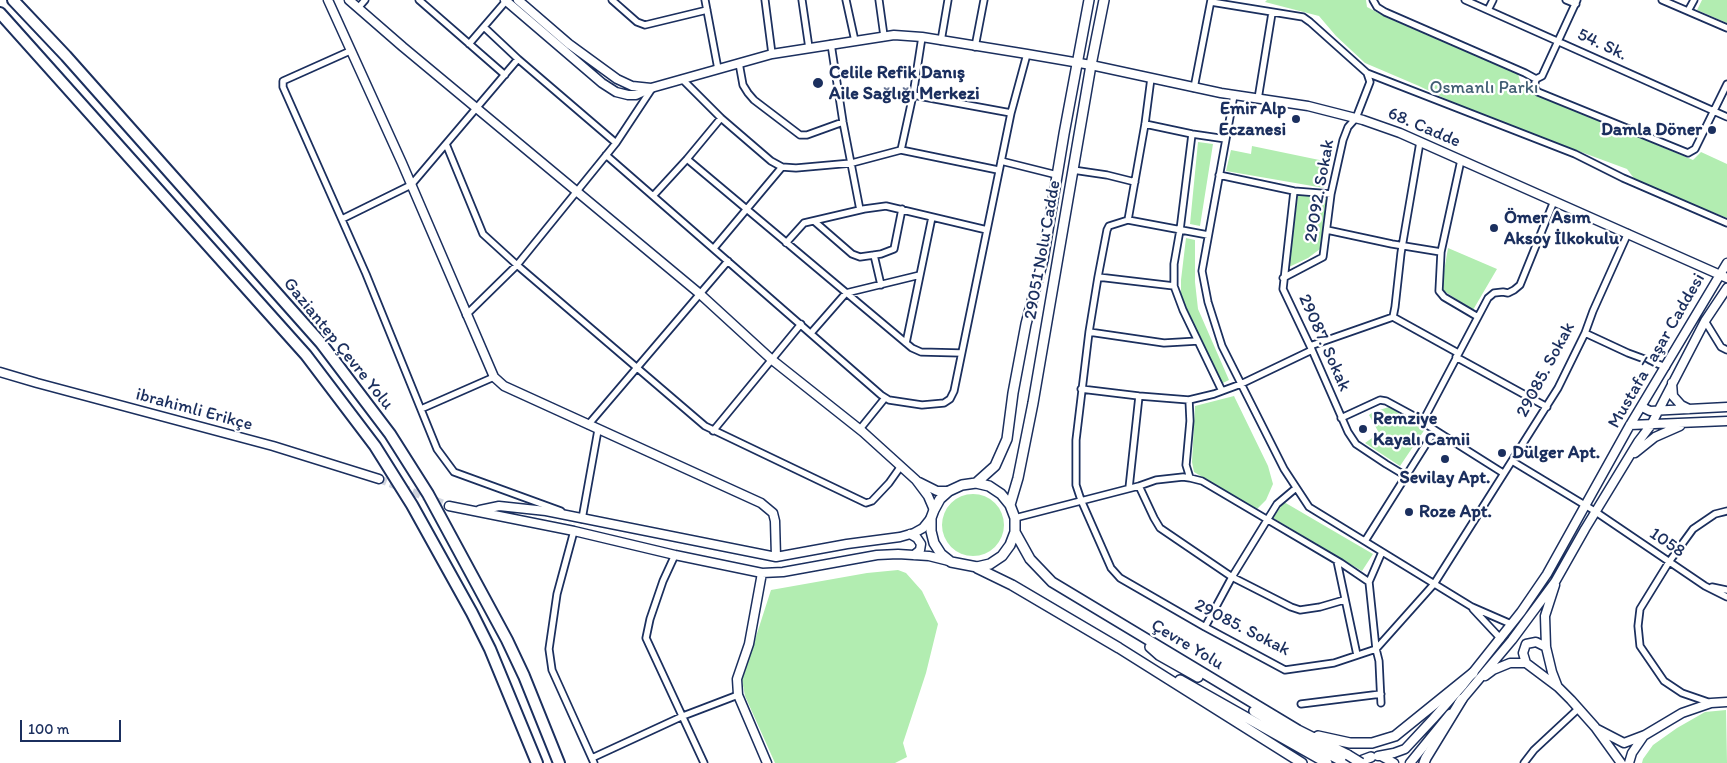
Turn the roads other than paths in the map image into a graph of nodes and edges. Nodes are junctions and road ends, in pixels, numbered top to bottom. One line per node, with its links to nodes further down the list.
1 (13, 0): 240 (highway, Gaziantep Çevre Yolu)
2 (328, 0): 43 (street)
3 (349, 0): 26 (street)
4 (365, 0): 26 (street)
5 (419, 0): 39 (street)
6 (505, 0): 32 (street); 57 (street, 68. Cadde)
7 (518, 0): 57 (street)
8 (612, 0): 27 (street)
9 (705, 0): 27 (street)
10 (764, 0): 44 (street)
11 (802, 0): 42 (street)
12 (846, 0): 36 (street)
13 (879, 0): 34 (street)
14 (948, 0): 37 (street)
15 (984, 0): 41 (street)
16 (1089, 0): 48 (main road, 29051 Nolu Cadde)
17 (1104, 0): 49 (main road, 29051 Nolu Cadde)
18 (1374, 0): 55 (street)
19 (1465, 0): 28 (street, 54. Sk.)
20 (1493, 0): 28 (street)
21 (1566, 0): 25 (street)
22 (1662, 0): 29 (street)
23 (1694, 0): 29 (street)
24 (1211, 1): 31 (street); 58 (street)
25 (1577, 2): 38 (street)
26 (358, 8): 62 (street)
27 (707, 10): 50 (street)
28 (1488, 10): 38 (street, 54. Sk.)
29 (1688, 11): 33 (street)
30 (0, 13): 239 (highway, Gaziantep Çevre Yolu)
31 (1272, 13): 51 (street); 61 (street)
32 (484, 27): 39 (street); 46 (street)
33 (1727, 28)
34 (884, 36): 35 (street, 68. Cadde); 36 (street, 68. Cadde)
35 (922, 38): 37 (street, 68. Cadde); 59 (street)
36 (855, 41): 40 (street, 68. Cadde)
37 (941, 41): 41 (street, 68. Cadde)
38 (1559, 42): 55 (street); 63 (street, 54. Sk.)
39 (469, 44): 52 (street)
40 (831, 44): 42 (street, 68. Cadde); 68 (street)
41 (975, 47): 45 (street, 68. Cadde)
42 (809, 48): 44 (street, 68. Cadde)
43 (350, 51): 87 (street); 97 (street)
44 (772, 54): 47 (street, 68. Cadde)
45 (1026, 54): 48 (street, 68. Cadde); 64 (street)
46 (518, 59): 52 (street); 73 (street)
47 (739, 63): 50 (street, 68. Cadde); 68 (street)
48 (1077, 63): 49 (street, 68. Cadde); 84 (main road, 29051 Nolu Cadde)
49 (1091, 65): 53 (street, 68. Cadde); 83 (main road, 29051 Nolu Cadde)
50 (718, 69): 54 (street, 68. Cadde)
51 (1367, 73): 67 (street, 29092. Sokak); 100 (street)
52 (505, 75): 62 (street)
53 (1151, 78): 58 (street, 68. Cadde); 69 (street)
54 (682, 79): 57 (street, 68. Cadde); 66 (street)
55 (1536, 79): 63 (street)
56 (1727, 84): 63 (street)
57 (652, 87): 73 (street)
58 (1194, 88): 60 (street, 68. Cadde)
59 (912, 95): 64 (street); 75 (street)
60 (1234, 95): 61 (street, 68. Cadde); 71 (street)
61 (1258, 99): 67 (street, 68. Cadde)
62 (477, 108): 74 (street); 88 (street)
63 (1713, 112): 65 (street, 54. Sk.)
64 (1011, 113): 79 (street)
65 (1727, 117)
66 (721, 118): 77 (street); 81 (street)
67 (1356, 118): 72 (street, 68. Cadde); 90 (street, 29092. Sokak)
68 (843, 122): 80 (street)
69 (1145, 124): 70 (street); 86 (street)
70 (1192, 134): 71 (street); 102 (street)
71 (1226, 139): 85 (street)
72 (1420, 142): 78 (street, 68. Cadde); 107 (street)
73 (616, 143): 76 (street)
74 (446, 144): 87 (street); 113 (street)
75 (901, 150): 80 (street); 82 (street)
76 (606, 155): 88 (street); 91 (street)
77 (687, 159): 91 (street); 94 (street)
78 (1461, 160): 92 (street, 68. Cadde); 109 (street)
79 (1001, 161): 82 (street); 84 (street)
80 (852, 162): 81 (street); 95 (street)
81 (782, 167): 94 (street)
82 (998, 170): 101 (street)
83 (1073, 170): 86 (street); 181 (main road, 29051 Nolu Cadde)
84 (1057, 175): 175 (main road, 29051 Nolu Cadde)
85 (1219, 175): 89 (street); 105 (street)
86 (1135, 182): 98 (street)
87 (411, 185): 97 (street); 124 (street)
88 (577, 191): 113 (street); 123 (street)
89 (1294, 191): 90 (street); 117 (street, 29087. Sokak)
90 (1331, 194): 103 (street, 29092. Sokak)
91 (653, 196): 108 (street)
92 (1554, 201): 104 (street, 68. Cadde); 126 (street)
93 (902, 209): 95 (street); 96 (street); 110 (street)
94 (747, 210): 106 (street); 108 (street)
95 (860, 210): 99 (street)
96 (932, 217): 101 (street); 114 (street)
97 (342, 218): 153 (street)
98 (1128, 220): 102 (street); 116 (street, 29085. Sokak)
99 (814, 221): 106 (street); 110 (street)
100 (1727, 224)
101 (987, 230): 136 (street)
102 (1180, 230): 105 (street); 120 (street)
103 (1327, 230): 107 (street); 117 (street, 29092. Sokak)
104 (1628, 234): 115 (street, 68. Cadde); 131 (street, 29085. Sokak)
105 (1208, 235): 144 (street)
106 (786, 243): 122 (street)
107 (1402, 246): 109 (street); 125 (street)
108 (714, 248): 111 (street)
109 (1441, 252): 126 (street)
110 (874, 255): 119 (street)
111 (728, 260): 123 (street); 128 (street)
112 (1727, 263): 115 (street, Mustafa Taşar Caddesi)
113 (517, 266): 124 (street); 140 (street)
114 (920, 275): 119 (street); 133 (street)
115 (1719, 275): 118 (street, 68. Cadde); 139 (street, Mustafa Taşar Caddesi)
116 (1098, 277): 120 (street); 129 (street, 29085. Sokak)
117 (1283, 278): 134 (street, 29087. Sokak)
118 (1727, 278)
119 (881, 285): 122 (street)
120 (1174, 286): 132 (street)
121 (1727, 288): 127 (street, Mustafa Taşar Caddesi)
122 (846, 293): 130 (street); 133 (street)
123 (700, 294): 138 (street); 140 (street)
124 (466, 315): 142 (street)
125 (1393, 317): 134 (street); 137 (street)
126 (1478, 317): 137 (street)
127 (1705, 321): 135 (street); 143 (street, Mustafa Taşar Caddesi)
128 (801, 324): 130 (street); 138 (street)
129 (1089, 332): 132 (street); 145 (street, 29085. Sokak)
130 (811, 333): 148 (street)
131 (1584, 333): 139 (street); 150 (street, 29085. Sokak)
132 (1198, 341): 146 (street)
133 (906, 343): 136 (street)
134 (1311, 348): 144 (street); 156 (street, 29087. Sokak)
135 (1727, 350)
136 (962, 353): 148 (street)
137 (1457, 355): 150 (street); 157 (street)
138 (771, 359): 163 (street); 166 (street)
139 (1666, 367): 151 (street, Mustafa Taşar Caddesi)
140 (638, 368): 160 (street); 166 (street)
141 (0, 372): 173 (street, ibrahimli Erikçe)
142 (494, 377): 153 (street); 160 (street)
143 (1672, 382): 154 (street); 155 (street, Mustafa Taşar Caddesi)
144 (1241, 384): 146 (street); 178 (street)
145 (1081, 389): 147 (street); 180 (street, 29085. Sokak)
146 (1222, 391): 149 (street)
147 (1139, 396): 149 (street); 177 (street)
148 (885, 398): 163 (street)
149 (1189, 400): 172 (street)
150 (1547, 407): 168 (street, 29085. Sokak)
151 (1642, 407): 155 (street); 161 (street, Mustafa Taşar Caddesi)
152 (1727, 407): 154 (street)
153 (421, 409): 188 (street)
154 (1689, 409): 155 (street)
155 (1658, 410): 162 (street, Mustafa Taşar Caddesi)
156 (1341, 418): 157 (street); 171 (street, 29087. Sokak)
157 (1423, 421): 165 (street)
158 (1727, 421): 159 (street)
159 (1687, 423): 162 (street); 167 (street)
160 (588, 425): 164 (street)
161 (1630, 425): 162 (street); 183 (street, Mustafa Taşar Caddesi)
162 (1650, 425): 167 (street, Mustafa Taşar Caddesi)
163 (860, 429): 169 (street)
164 (598, 430): 188 (street); 197 (street)
165 (1435, 430): 170 (street); 171 (street)
166 (713, 431): 169 (street)
167 (1628, 459): 183 (street, Mustafa Taşar Caddesi)
168 (1512, 461): 170 (street, 29085. Sokak); 183 (street, 1058)
169 (901, 466): 174 (street)
170 (1503, 473): 206 (street, 29085. Sokak)
171 (1406, 476): 193 (street)
172 (1190, 478): 176 (street); 189 (street)
173 (379, 479)
174 (916, 480): 179 (street); 186 (street)
175 (976, 483): 179 (main road, 29051 Nolu Cadde); 181 (main road)
176 (1139, 486): 177 (street); 203 (street)
177 (1129, 488): 180 (street)
178 (1296, 488): 189 (street); 193 (street)
179 (949, 491): 186 (main road)
180 (1080, 500): 187 (street); 213 (street, 29085. Sokak)
181 (1010, 505): 187 (main road)
182 (450, 506): 184 (street)
183 (1591, 509): 200 (street, 1058); 204 (street, Mustafa Taşar Caddesi); 212 (street, Mustafa Taşar Caddesi)
184 (478, 510): 188 (street); 190 (street)
185 (1727, 511): 200 (street)
186 (933, 514): 192 (street); 199 (main road)
187 (1015, 518): 191 (main road)
188 (583, 519): 197 (street)
189 (1268, 520): 198 (street); 203 (street)
190 (574, 531): 195 (street); 237 (street)
191 (1015, 532): 201 (main road); 215 (main road, Çevre Yolu)
192 (910, 534): 196 (street); 197 (street)
193 (1365, 541): 194 (street)
194 (1382, 552): 205 (street); 206 (street)
195 (676, 555): 202 (street); 232 (street)
196 (914, 555): 199 (street); 202 (street)
197 (776, 557)
198 (1338, 561): 205 (street); 210 (street)
199 (951, 562): 201 (main road)
200 (1669, 562): 207 (street, 1058); 229 (street)
201 (977, 568): 214 (main road)
202 (762, 573): 225 (street)
203 (1232, 577): 210 (street); 213 (street)
204 (1556, 579): 217 (street); 222 (street, Mustafa Taşar Caddesi)
205 (1369, 582): 218 (street)
206 (1434, 584): 211 (street); 218 (street, 29085. Sokak)
207 (1705, 586): 208 (street); 209 (street, 1058)
208 (1727, 590)
209 (1727, 597)
210 (1344, 600): 219 (street)
211 (1472, 607): 212 (street); 216 (street)
212 (1511, 624): 216 (street, Mustafa Taşar Caddesi)
213 (1204, 627): 219 (street, 29085. Sokak)
214 (1087, 630): 243 (main road); 244 (main road)
215 (1134, 633): 234 (main road, Çevre Yolu); 238 (main road)
216 (1501, 639): 221 (street, Mustafa Taşar Caddesi)
217 (1546, 647): 220 (street); 223 (street)
218 (1376, 649): 219 (street, 29085. Sokak); 224 (street)
219 (1357, 656)
220 (1526, 663): 222 (street); 223 (street)
221 (1473, 673): 234 (main road); 236 (street, Mustafa Taşar Caddesi)
222 (1475, 683): 226 (street, Mustafa Taşar Caddesi)
223 (1558, 687): 231 (street)
224 (1381, 694): 228 (street); 230 (street)
225 (738, 695): 232 (street); 242 (street)
226 (1462, 699): 247 (street, Mustafa Taşar Caddesi); 248 (main road)
227 (1727, 702): 229 (street)
228 (1381, 703)
229 (1711, 703): 235 (street)
230 (1301, 704)
231 (1578, 709): 233 (street); 249 (street)
232 (683, 716): 237 (street); 241 (street)
233 (1594, 727): 235 (street); 250 (street)
234 (1305, 733): 238 (main road, Çevre Yolu)
235 (1645, 735): 251 (street)
236 (1374, 756): 238 (main road); 245 (street, Mustafa Taşar Caddesi); 246 (street)
237 (593, 760)
238 (1352, 760): 245 (main road, Çevre Yolu, bridge)
239 (538, 763)
240 (558, 763)
241 (704, 763)
242 (767, 763)
243 (1302, 763)
244 (1327, 763)
245 (1362, 763)
246 (1394, 763)
247 (1410, 763)
248 (1424, 763)
249 (1524, 763)
250 (1621, 763)
251 (1630, 763)

